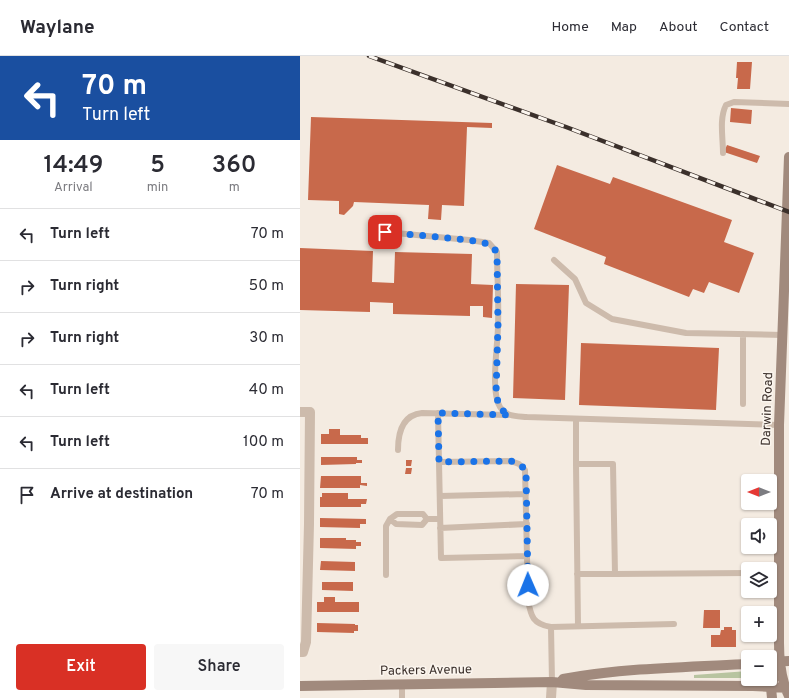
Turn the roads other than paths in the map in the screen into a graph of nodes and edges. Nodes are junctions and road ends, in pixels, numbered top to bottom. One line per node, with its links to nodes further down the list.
1 (789, 104): 2 (lane)
2 (723, 153)
3 (789, 157): 7 (main road, Darwin Road)
4 (385, 232): 12 (lane)
5 (554, 260): 6 (lane)
6 (743, 334): 7 (lane); 9 (lane)
7 (783, 335): 8 (main road, Darwin Road)
8 (785, 361): 14 (main road, Darwin Road)
9 (743, 404)
10 (305, 412): 35 (street)
11 (438, 413): 12 (lane); 15 (lane); 16 (lane)
12 (510, 415): 13 (lane)
13 (576, 418): 14 (lane); 17 (lane)
14 (779, 425): 26 (main road, Darwin Road)
15 (398, 450)
16 (439, 462): 18 (lane); 19 (lane)
17 (576, 464): 28 (lane); 29 (lane)
18 (526, 494): 19 (lane); 23 (lane)
19 (440, 496): 22 (lane)
20 (390, 519): 21 (lane); 21 (lane); 30 (lane)
21 (426, 519): 22 (lane)
22 (440, 519): 24 (lane)
23 (527, 524): 24 (lane); 25 (lane)
24 (440, 528): 25 (lane)
25 (527, 556): 33 (lane)
26 (774, 562)
27 (741, 573): 29 (lane)
28 (577, 574): 29 (lane); 34 (lane)
29 (615, 574)
30 (386, 575)
31 (775, 598): 36 (main road, Darwin Road)
32 (674, 624): 34 (lane)
33 (551, 626): 34 (lane); 38 (lane)
34 (578, 626)
35 (301, 652)
36 (779, 662): 41 (main road, Darwin Road); 42 (main road, Darwin Road)
37 (741, 664): 38 (main road, Packers Avenue)
38 (552, 682): 39 (main road, Packers Avenue); 42 (main road, Packers Avenue); 44 (street)
39 (402, 684): 40 (main road, Packers Avenue); 43 (lane)
40 (300, 686)
41 (788, 691): 42 (main road, Packers Avenue)
42 (771, 693)
43 (402, 698)
44 (551, 698)

